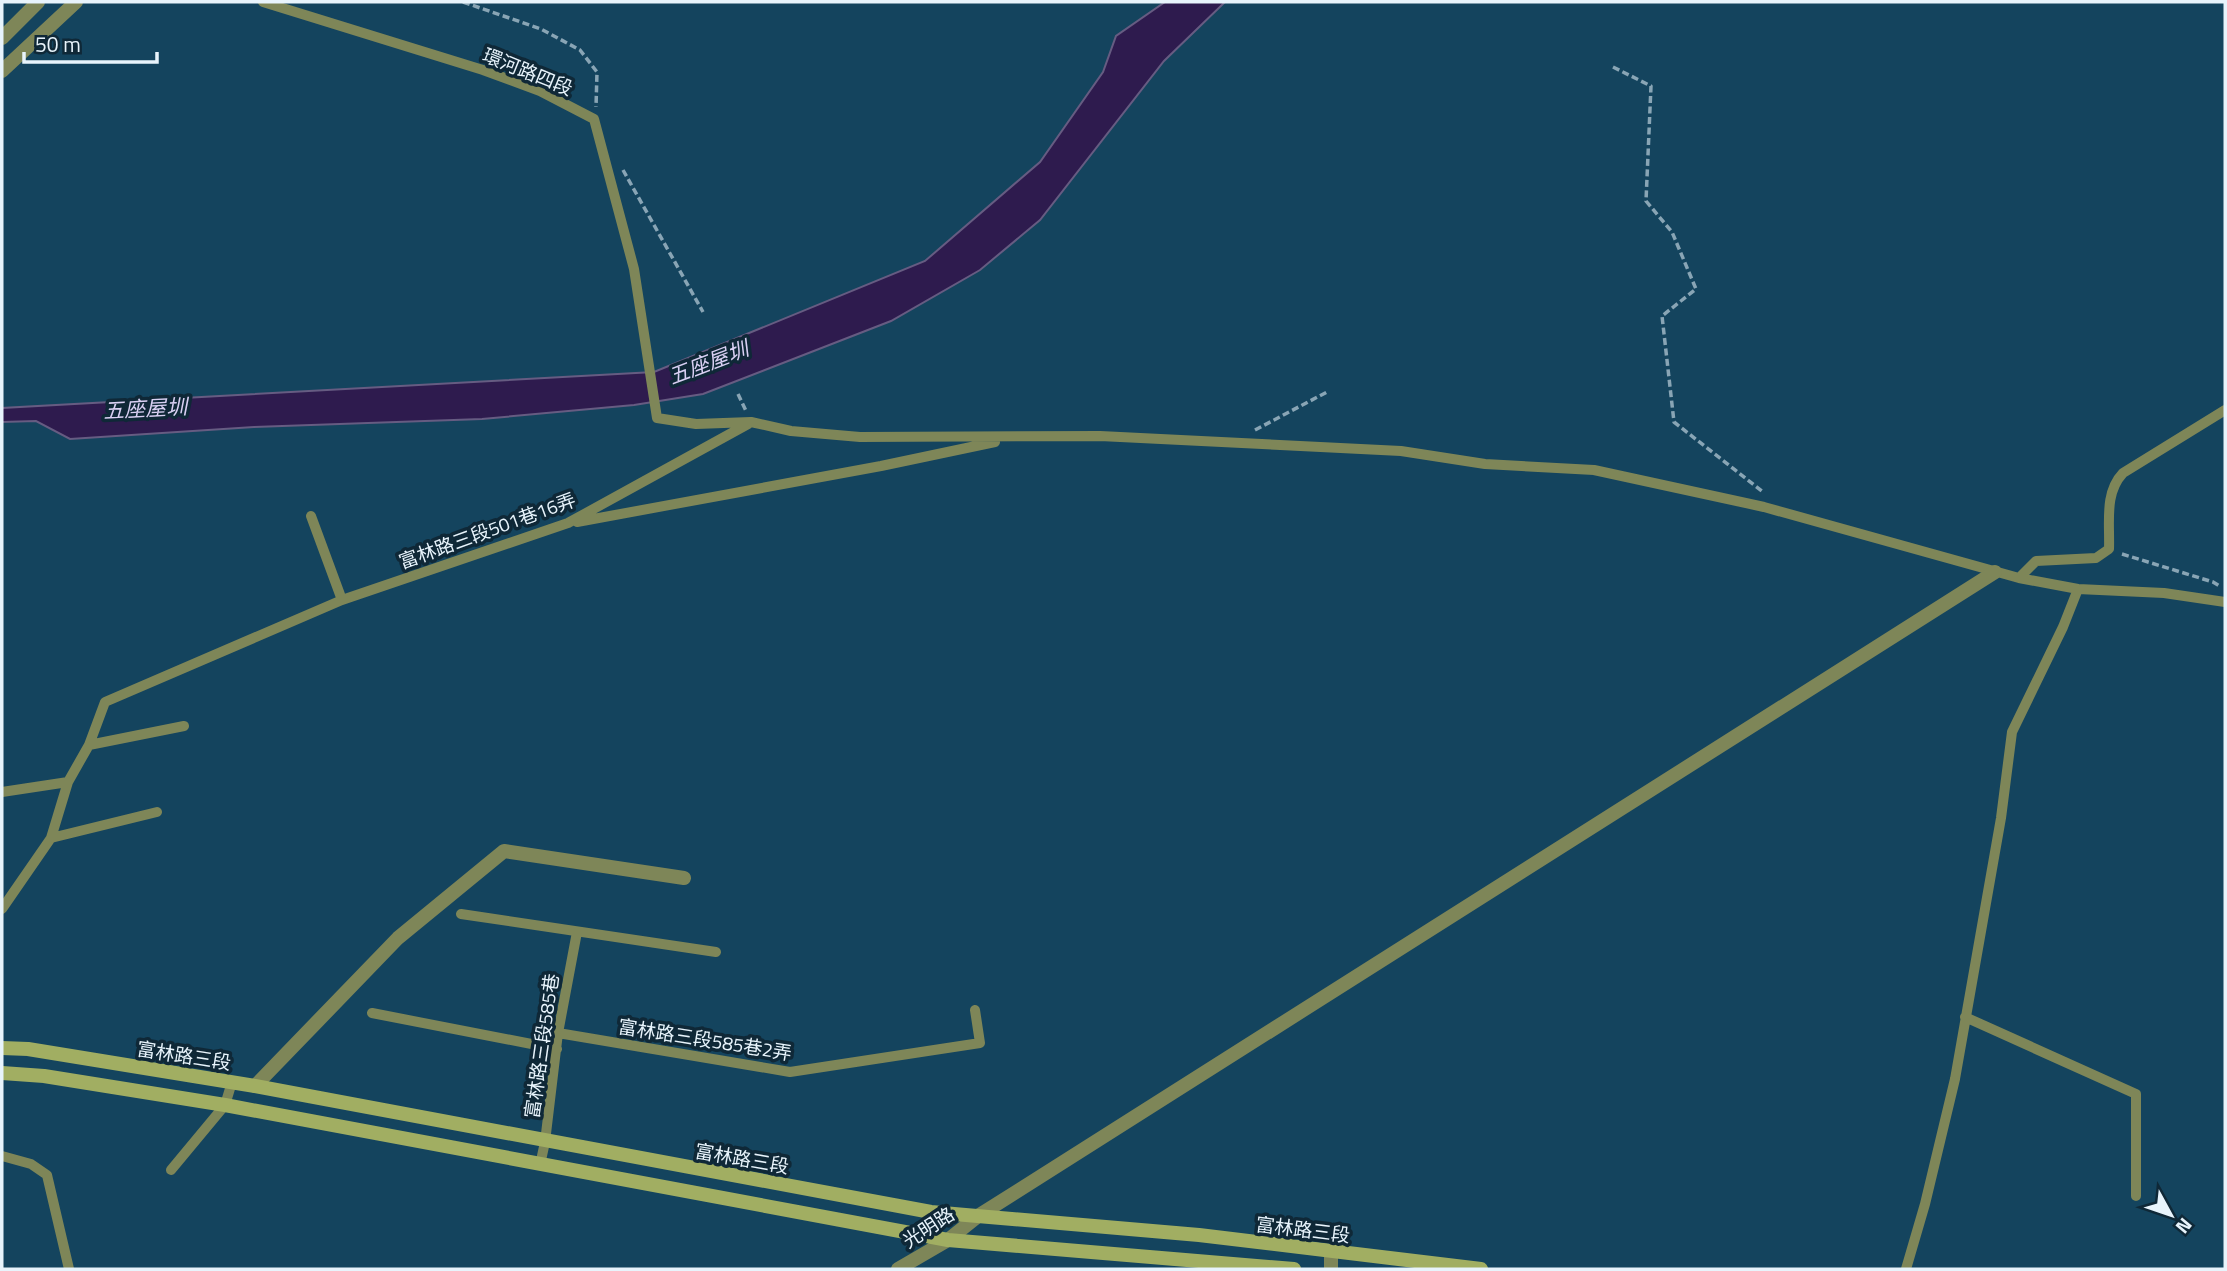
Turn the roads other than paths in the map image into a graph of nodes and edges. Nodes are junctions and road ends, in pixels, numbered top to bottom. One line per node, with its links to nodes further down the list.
1 (38, 2): 4 (street)
2 (76, 2): 5 (street)
3 (263, 2): 7 (lane, 環河路四段)
4 (2, 38)
5 (2, 71)
6 (2225, 410): 12 (lane)
7 (751, 422): 8 (lane); 10 (lane, 富林路三段501巷16弄)
8 (1017, 438): 10 (lane); 11 (lane)
9 (311, 516): 14 (lane)
10 (568, 523): 14 (lane, 富林路三段501巷16弄)
11 (1995, 572): 12 (lane); 42 (street, 光明路)
12 (2019, 578): 13 (lane)
13 (2078, 589): 15 (lane); 29 (lane)
14 (342, 600): 17 (lane, 富林路三段501巷16弄)
15 (2225, 602)
16 (184, 726): 17 (lane)
17 (89, 745): 18 (lane, 富林路三段501巷16弄)
18 (68, 782): 19 (lane); 21 (lane, 富林路三段501巷16弄)
19 (2, 792)
20 (157, 812): 21 (lane)
21 (51, 838): 23 (lane, 富林路三段501巷16弄)
22 (684, 878): 35 (street)
23 (2, 909)
24 (461, 914): 25 (lane)
25 (577, 932): 26 (lane); 30 (lane, 富林路三段585巷)
26 (716, 952)
27 (975, 1010): 30 (lane, 富林路三段585巷2弄)
28 (372, 1013): 32 (lane)
29 (1965, 1017): 41 (lane); 51 (lane)
30 (558, 1033): 32 (lane, 富林路三段585巷)
31 (2, 1048): 34 (main road, 富林路三段)
32 (557, 1049): 37 (lane, 富林路三段585巷)
33 (2, 1073): 36 (main road)
34 (232, 1082): 35 (main road, 富林路三段); 36 (lane)
35 (255, 1086): 37 (main road, 富林路三段)
36 (225, 1105): 39 (main road); 40 (lane)
37 (545, 1142): 39 (lane, 富林路三段585巷); 42 (main road, 富林路三段)
38 (2, 1156): 46 (lane)
39 (540, 1165): 43 (main road)
40 (171, 1170)
41 (2136, 1196)
42 (978, 1216): 43 (street, 光明路); 44 (main road, 富林路三段)
43 (948, 1240): 45 (main road); 47 (street, 光明路)
44 (1331, 1252): 49 (street); 50 (main road, 富林路三段)
45 (1205, 1265): 48 (main road)
46 (69, 1269)
47 (898, 1269)
48 (1294, 1269)
49 (1331, 1269)
50 (1481, 1269)
51 (1906, 1269)

